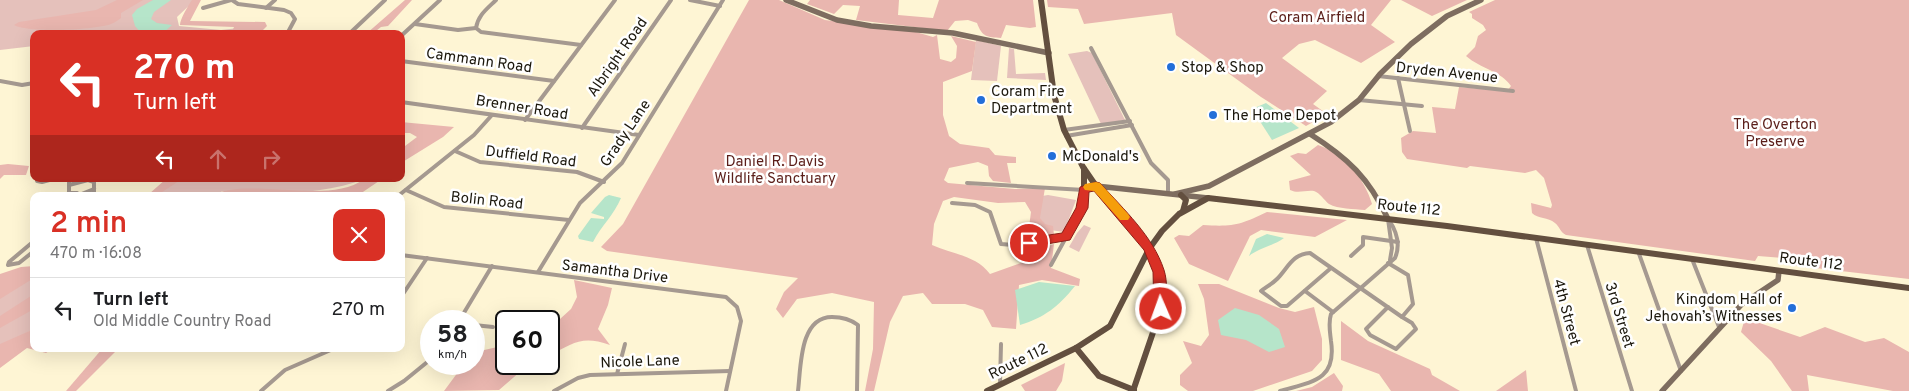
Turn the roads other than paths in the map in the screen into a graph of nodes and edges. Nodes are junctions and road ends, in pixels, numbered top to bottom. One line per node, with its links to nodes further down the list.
1 (232, 0): 14 (street); 15 (street)
2 (276, 0): 15 (street)
3 (385, 0): 19 (street)
4 (440, 0): 16 (street)
5 (496, 0): 17 (street)
6 (615, 0): 21 (street)
7 (671, 0): 38 (street, Albright Road)
8 (690, 0): 13 (street)
9 (722, 0): 13 (street, Grady Lane)
10 (786, 0): 23 (main road)
11 (1041, 0): 23 (main road)
12 (1481, 0): 25 (main road)
13 (720, 6): 42 (street, Grady Lane)
14 (203, 8)
15 (266, 8): 18 (street)
16 (415, 24): 17 (street); 20 (street)
17 (476, 28): 21 (street)
18 (289, 30)
19 (353, 30)
20 (405, 33)
21 (581, 45): 28 (street)
22 (1091, 48): 37 (street)
23 (1049, 53): 40 (main road)
24 (405, 62): 28 (street, Cammann Road)
25 (1378, 76): 26 (street, Dryden Avenue); 31 (main road)
26 (1398, 78): 30 (street, Dryden Avenue); 33 (street)
27 (0, 82): 29 (street)
28 (554, 82): 36 (street)
29 (30, 84)
30 (1513, 91)
31 (1359, 100): 33 (street); 41 (main road)
32 (405, 103): 35 (street, Brenner Road)
33 (1404, 104): 34 (street); 39 (street)
34 (1422, 106)
35 (492, 115): 36 (street, Brenner Road); 43 (street)
36 (525, 120): 38 (street, Brenner Road)
37 (1131, 123): 40 (street); 57 (street)
38 (582, 128): 42 (street, Brenner Road)
39 (1410, 131)
40 (1065, 133): 44 (main road)
41 (1310, 134): 58 (main road); 62 (main road)
42 (639, 135): 47 (street, Grady Lane)
43 (455, 150): 47 (street, Duffield Road); 52 (street)
44 (1084, 168): 50 (main road); 53 (main road)
45 (80, 182): 49 (street)
46 (94, 182): 51 (street)
47 (604, 182): 63 (street, Grady Lane)
48 (966, 182): 53 (street)
49 (69, 185): 54 (street)
50 (1096, 186): 53 (street); 57 (main road); 72 (main road)
51 (94, 189): 55 (street)
52 (406, 190): 56 (street); 63 (street, Bolin Road)
53 (1084, 190): 64 (street)
54 (70, 192)
55 (86, 192)
56 (403, 192)
57 (1168, 193): 58 (main road)
58 (1178, 194): 59 (main road); 61 (main road)
59 (1208, 198): 61 (main road, Route 112); 62 (main road, Route 112)
60 (952, 203): 64 (street)
61 (1183, 211): 72 (main road, Route 112)
62 (1388, 219): 65 (main road, Route 112); 66 (street); 67 (street)
63 (569, 220): 84 (street, Grady Lane)
64 (1066, 237): 80 (street)
65 (1536, 238): 69 (main road, Route 112); 114 (street, 4th Street)
66 (1392, 241): 67 (street); 76 (street); 79 (street)
67 (1398, 242): 79 (street)
68 (30, 244): 70 (street)
69 (1586, 245): 73 (main road, Route 112); 115 (street, 3rd Street)
70 (26, 247): 71 (street); 74 (street)
71 (30, 248)
72 (1149, 249): 98 (main road, Route 112); 112 (main road)
73 (1638, 251): 78 (main road, Route 112); 102 (street)
74 (30, 254)
75 (405, 255): 77 (street, Samantha Drive)
76 (1351, 256)
77 (427, 258): 81 (street, Samantha Drive); 87 (street)
78 (1692, 259): 83 (main road, Route 112); 95 (street)
79 (1389, 262): 85 (street); 92 (street)
80 (1051, 265)
81 (492, 266): 84 (street, Samantha Drive); 90 (street)
82 (1332, 268): 85 (street); 88 (street); 88 (street)
83 (1779, 271): 86 (main road, Route 112); 95 (main road)
84 (538, 272): 101 (street, Samantha Drive)
85 (1360, 288): 89 (street); 91 (street)
86 (1909, 288)
87 (405, 291)
88 (1305, 291): 91 (street)
89 (1388, 307): 92 (street); 92 (street)
90 (466, 310)
91 (1333, 312): 113 (street)
92 (1402, 317)
93 (485, 326): 94 (street)
94 (493, 327)
95 (1718, 327): 102 (main road)
96 (624, 344): 103 (street)
97 (1001, 344): 104 (street)
98 (1076, 348): 104 (main road, Route 112); 112 (main road)
99 (325, 352): 105 (street)
100 (420, 368): 106 (street)
101 (730, 371): 103 (street, Nicole Lane); 108 (street, Samantha Drive)
102 (1681, 371): 116 (main road)
103 (617, 374): 107 (street, Nicole Lane)
104 (1000, 384): 111 (main road, Route 112)
105 (261, 391)
106 (388, 391)
107 (554, 391)
108 (726, 391)
109 (798, 391): 110 (street)
110 (857, 391)
111 (987, 391)
112 (1134, 391)
113 (1280, 391)
114 (1576, 391)
115 (1632, 391)
116 (1662, 391)

